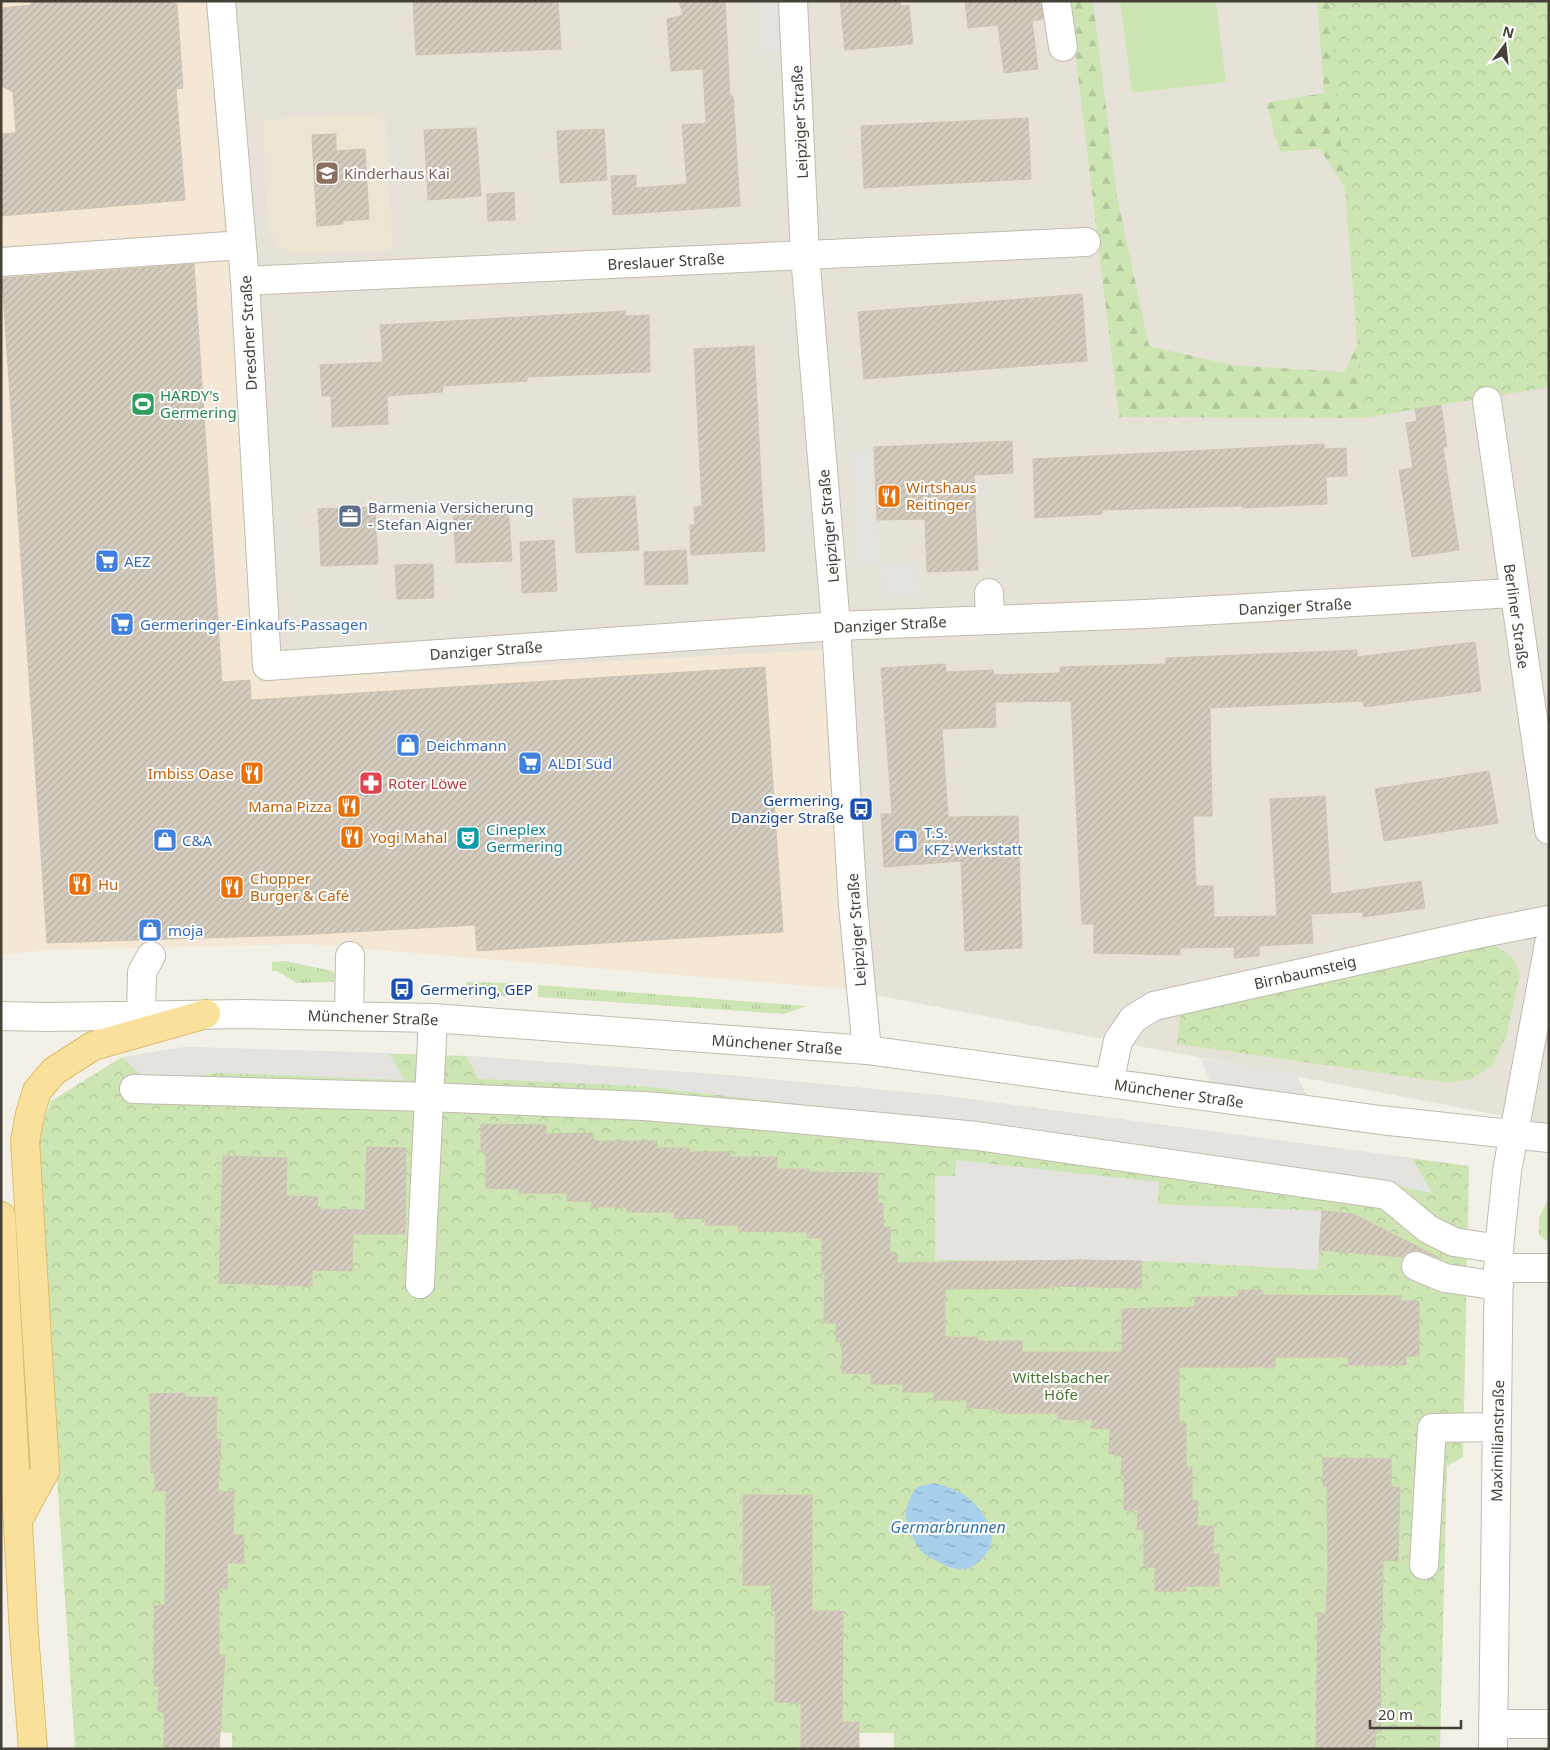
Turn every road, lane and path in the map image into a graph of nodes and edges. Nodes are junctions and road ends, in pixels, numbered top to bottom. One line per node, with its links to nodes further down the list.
1 (220, 1): 6 (street, Dresdner Straße)
2 (794, 1): 7 (street, Leipziger Straße)
3 (1056, 1): 4 (street)
4 (1062, 47)
5 (1086, 242): 7 (street, Breslauer Straße)
6 (242, 245): 8 (street); 9 (street, Dresdner Straße)
7 (805, 255): 9 (street, Breslauer Straße); 12 (street, Leipziger Straße)
8 (1, 262)
9 (245, 281): 13 (street, Dresdner Straße)
10 (1487, 401): 11 (street, Berliner Straße)
11 (1514, 593): 12 (street, Danziger Straße); 14 (street, Berliner Straße)
12 (836, 626): 13 (street, Danziger Straße); 24 (street, Leipziger Straße)
13 (267, 666)
14 (1549, 830)
15 (1549, 920): 25 (street, Birnbaumsteig)
16 (1549, 944): 28 (street)
17 (151, 956): 20 (street)
18 (350, 956): 22 (street)
19 (206, 1014): 20 (street, Münchener Straße); 22 (street, Münchener Straße); 36 (main road)
20 (141, 1015): 21 (street, Münchener Straße)
21 (1, 1016)
22 (349, 1016): 23 (street, Münchener Straße)
23 (433, 1018): 24 (street, Münchener Straße); 27 (street)
24 (867, 1050): 25 (street, Münchener Straße)
25 (1109, 1083): 28 (street, Münchener Straße)
26 (134, 1089): 27 (street)
27 (429, 1097): 32 (street); 34 (street)
28 (1514, 1134): 29 (street, Münchener Straße); 32 (street, Maximilianstraße)
29 (1549, 1138)
30 (1, 1216): 36 (main road)
31 (1416, 1266): 32 (street)
32 (1499, 1268): 33 (street); 35 (street, Maximilianstraße)
33 (1549, 1268)
34 (420, 1284)
35 (1497, 1427): 37 (street); 39 (street, Maximilianstraße)
36 (18, 1520): 40 (main road)
37 (1424, 1565)
38 (1549, 1724): 39 (street)
39 (1493, 1736)
40 (33, 1749)

